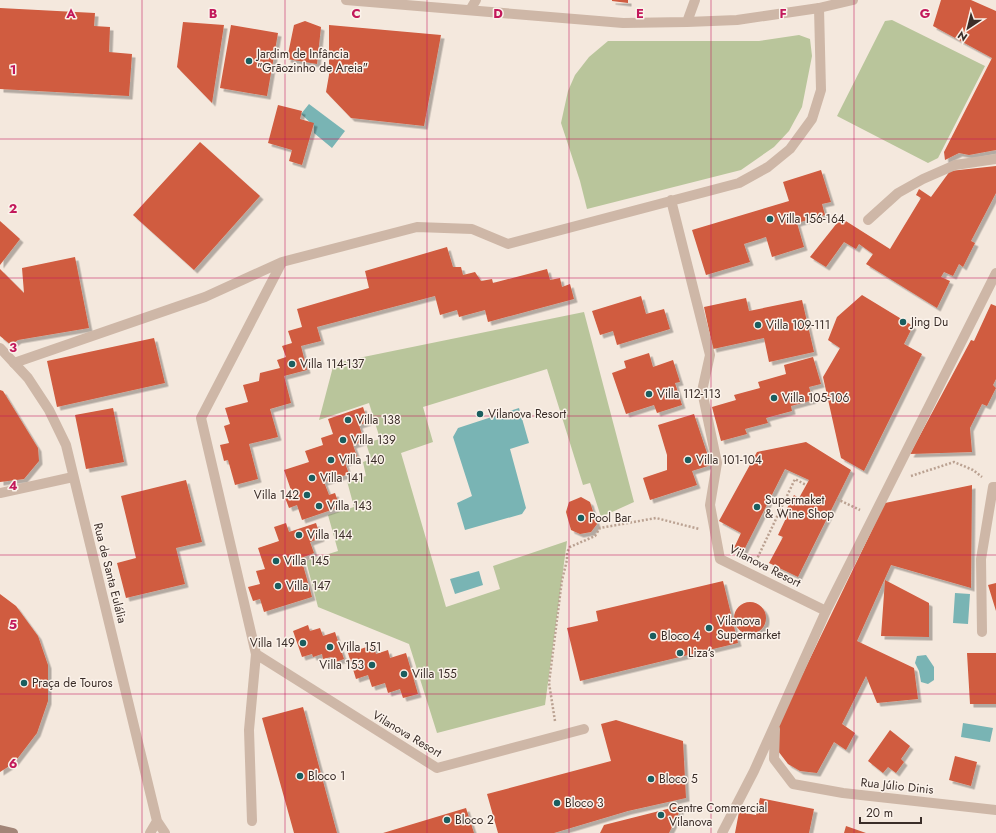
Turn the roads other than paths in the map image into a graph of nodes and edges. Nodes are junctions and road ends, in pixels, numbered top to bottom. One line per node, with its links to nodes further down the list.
1 (346, 0): 5 (street)
2 (476, 0): 7 (street)
3 (695, 0): 8 (street)
4 (853, 0): 6 (street)
5 (399, 2): 7 (street)
6 (820, 8): 8 (street); 10 (street)
7 (470, 10): 8 (street)
8 (688, 22)
9 (996, 160): 11 (street)
10 (671, 200): 12 (street); 19 (street, Vilanova Resort)
11 (868, 220)
12 (282, 262): 15 (street); 21 (street)
13 (996, 273): 19 (street)
14 (0, 348): 15 (street, Rua de Santa Eulália)
15 (14, 363): 16 (street, Rua de Santa Eulália)
16 (73, 477): 18 (street); 25 (street, Rua de Santa Eulália)
17 (996, 487): 20 (street)
18 (0, 493)
19 (826, 611): 22 (street)
20 (982, 632)
21 (256, 654): 23 (street, Vilanova Resort); 26 (street)
22 (775, 725): 24 (street, Rua Júlio Dinis); 31 (street)
23 (584, 729)
24 (996, 810)
25 (157, 821): 29 (street); 30 (street, Rua de Santa Eulália)
26 (252, 821)
27 (0, 830): 28 (main road)
28 (13, 833)
29 (150, 833)
30 (165, 833)
31 (722, 833)

